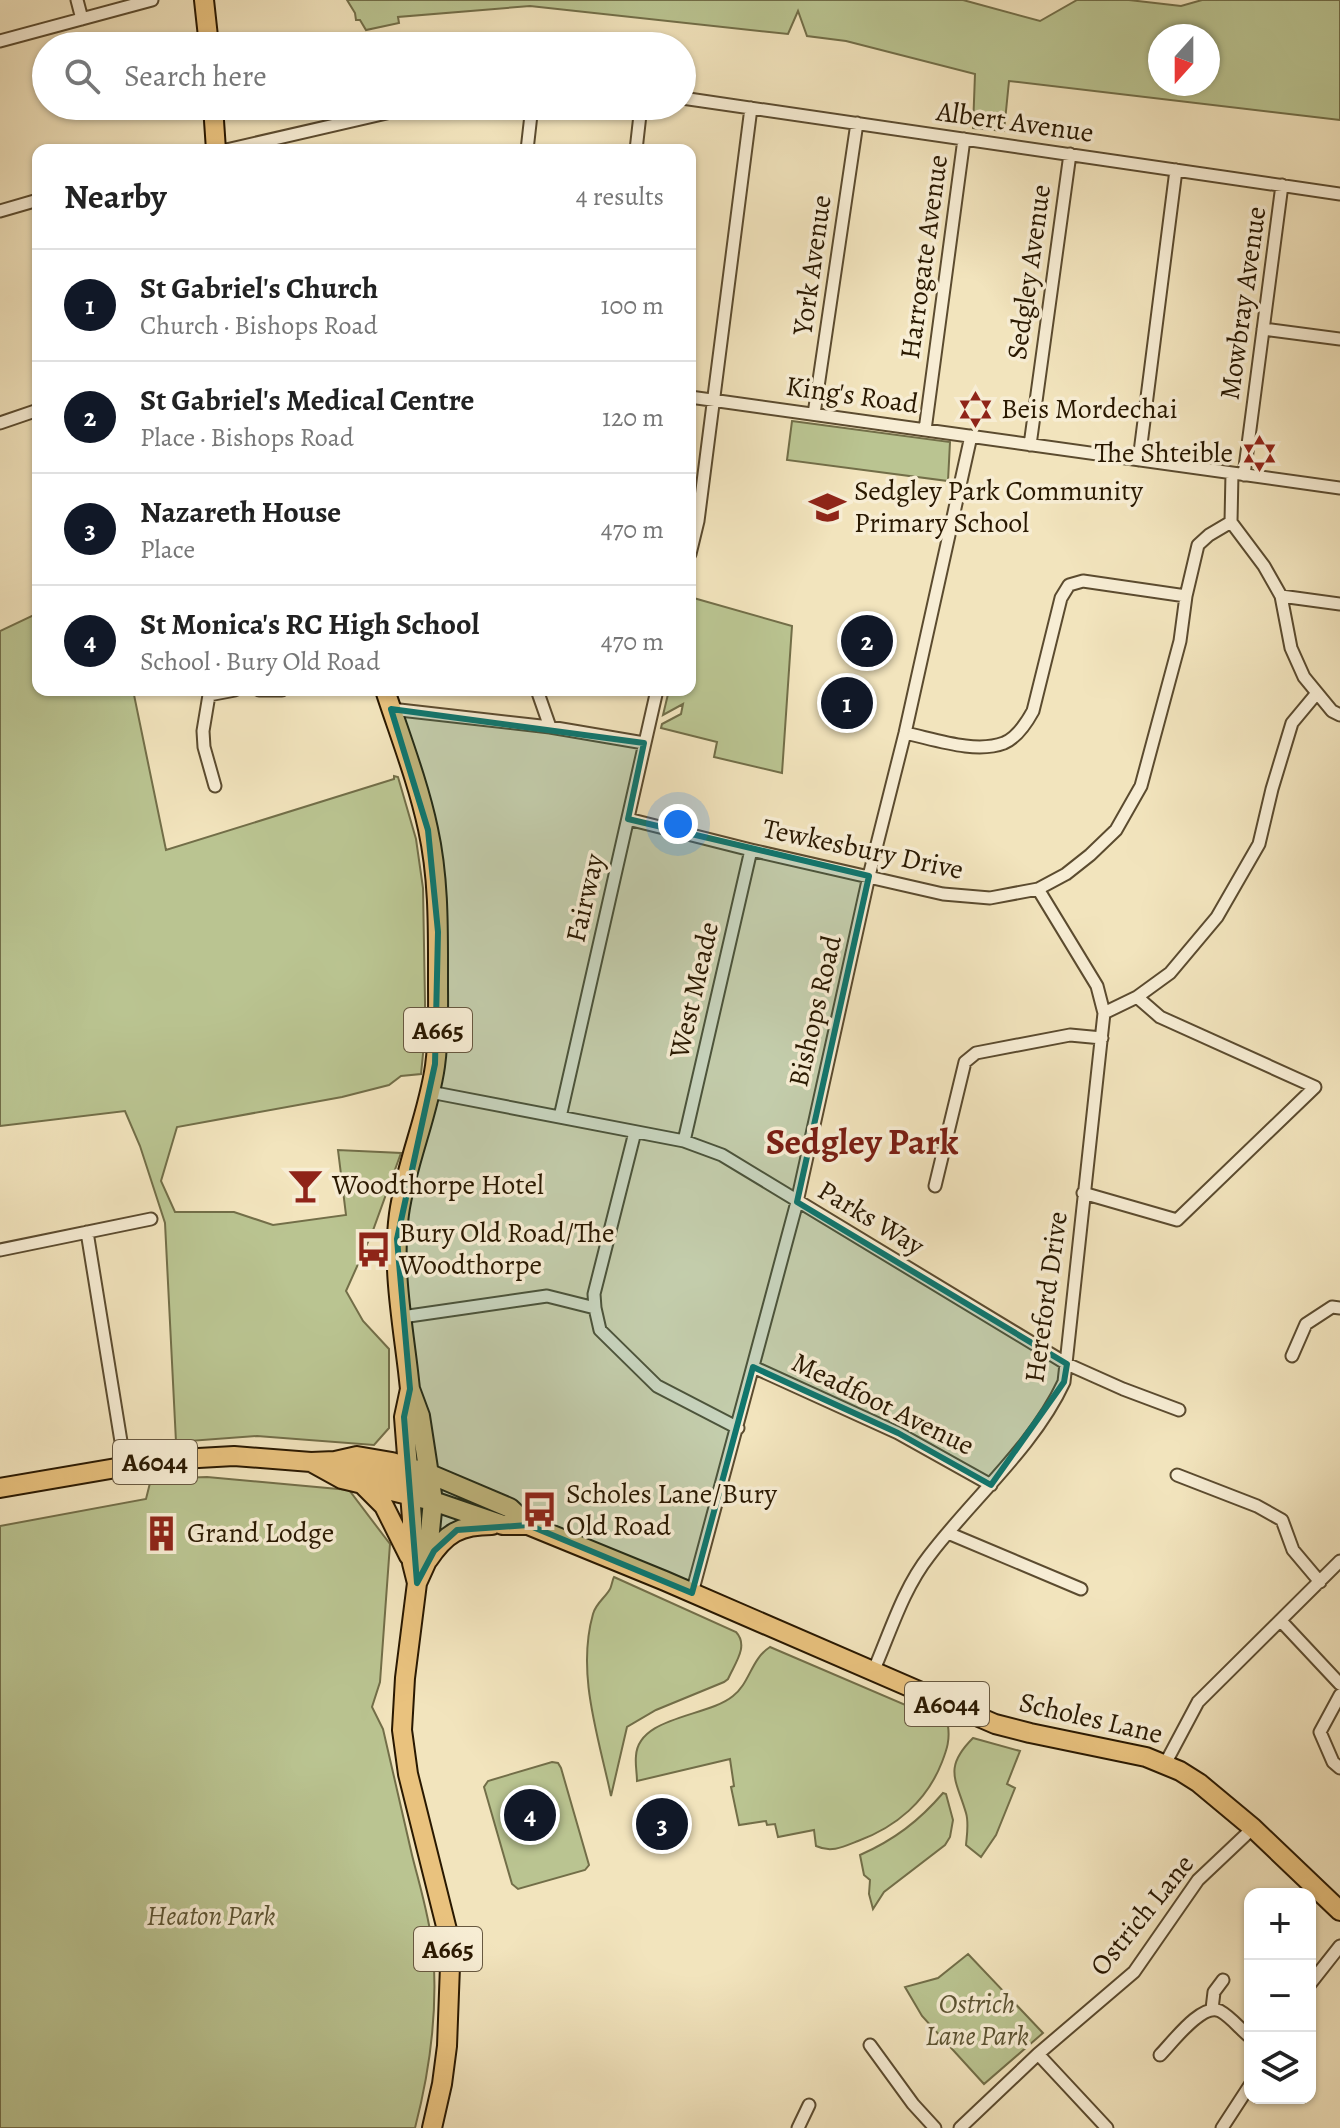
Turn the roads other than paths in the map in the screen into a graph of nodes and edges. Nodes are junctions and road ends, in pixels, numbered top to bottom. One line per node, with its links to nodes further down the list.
1 (77, 0): 4 (street)
2 (152, 0): 4 (street)
3 (204, 0): 7 (main road)
4 (82, 19): 6 (street)
5 (32, 32): 8 (street)
6 (34, 32)
7 (207, 32)
8 (0, 41)
9 (696, 100): 10 (street, Albert Avenue)
10 (751, 108): 15 (street, Albert Avenue); 30 (street)
11 (214, 120): 17 (main road)
12 (356, 120): 18 (street)
13 (530, 120): 19 (street)
14 (639, 120): 20 (street)
15 (857, 123): 16 (street, Albert Avenue); 32 (street, York Avenue)
16 (964, 139): 21 (street, Albert Avenue); 34 (street, Harrogate Avenue)
17 (216, 144)
18 (252, 144)
19 (528, 144)
20 (637, 144)
21 (1070, 154): 22 (street, Albert Avenue); 36 (street, Sedgley Avenue)
22 (1176, 170): 23 (street, Albert Avenue); 37 (street)
23 (1282, 185): 24 (street, Albert Avenue); 27 (street, Mowbray Avenue)
24 (1340, 194)
25 (32, 202): 26 (street)
26 (0, 211)
27 (1263, 329): 28 (street); 38 (street, Mowbray Avenue)
28 (1340, 339)
29 (696, 398): 30 (street, King's Road)
30 (713, 400): 32 (street, King's Road); 40 (street)
31 (32, 412): 33 (street)
32 (814, 414): 34 (street, King's Road)
33 (0, 423)
34 (925, 430): 35 (street, King's Road)
35 (971, 436): 36 (street, King's Road); 53 (street, Bishops Road)
36 (1030, 445): 37 (street, King's Road)
37 (1139, 460): 38 (street, King's Road)
38 (1238, 474): 39 (street, King's Road); 41 (street, Mowbray Avenue)
39 (1340, 488)
40 (696, 508)
41 (1231, 522): 42 (street, Tewkesbury Drive); 43 (street)
42 (1186, 596): 53 (street); 59 (street, Tewkesbury Drive)
43 (1281, 596): 44 (street); 45 (street)
44 (1340, 604)
45 (1317, 693): 51 (street); 60 (street)
46 (207, 696): 55 (street)
47 (387, 696): 50 (main road, A665)
48 (539, 696): 52 (street)
49 (656, 696): 54 (street, Fairway)
50 (391, 709): 52 (street); 63 (main road, A665)
51 (1340, 715)
52 (550, 727): 54 (street)
53 (905, 733): 58 (street, Bishops Road)
54 (644, 743): 56 (street, Fairway)
55 (215, 786)
56 (628, 819): 57 (street, Tewkesbury Drive); 64 (street, Fairway)
57 (751, 850): 58 (street, Tewkesbury Drive); 66 (street, West Meade)
58 (869, 876): 59 (street, Tewkesbury Drive); 69 (street, Bishops Road)
59 (1038, 889): 61 (street, Hereford Drive)
60 (1137, 997): 61 (street); 68 (street)
61 (1104, 1013): 62 (street, Hereford Drive)
62 (1102, 1038): 67 (street); 68 (street, Hereford Drive)
63 (430, 1092): 64 (street, Parks Way); 75 (main road, A665)
64 (560, 1117): 65 (street, Parks Way)
65 (635, 1132): 66 (street, Parks Way); 73 (street)
66 (684, 1141): 69 (street, Parks Way)
67 (935, 1186)
68 (1083, 1193): 77 (street, Hereford Drive)
69 (797, 1202): 77 (street, Parks Way); 78 (street, Bishops Road)
70 (151, 1219): 71 (street)
71 (87, 1232): 72 (street); 83 (street)
72 (0, 1250)
73 (595, 1308): 75 (street); 81 (street)
74 (1340, 1308): 76 (street)
75 (402, 1317): 79 (main road, A665)
76 (1292, 1356)
77 (1067, 1364): 80 (street, Parks Way); 88 (street, Hereford Drive)
78 (753, 1367): 81 (street, Bishops Road); 88 (street, Meadfoot Avenue)
79 (410, 1389): 84 (main road, A665); 86 (main road, A665)
80 (1179, 1410)
81 (738, 1428): 98 (street, Bishops Road)
82 (311, 1462): 83 (main road, A6044); 86 (main road, A6044); 87 (main road, A6044)
83 (125, 1466): 89 (main road, A6044)
84 (430, 1474): 86 (main road, A6044); 90 (main road, A665); 92 (main road, Scholes Lane / A6044)
85 (1177, 1475): 96 (street)
86 (409, 1480): 87 (main road, A6044); 90 (main road, A6044); 95 (main road, A665)
87 (361, 1484): 95 (main road)
88 (991, 1485): 93 (street, Hereford Drive)
89 (0, 1488)
90 (433, 1501): 91 (main road, Scholes Lane / A6044); 95 (main road, A665)
91 (503, 1525): 92 (main road, Scholes Lane / A6044); 95 (main road)
92 (528, 1525): 98 (main road, Scholes Lane / A6044)
93 (948, 1533): 97 (street); 100 (street, Hereford Drive)
94 (1340, 1561): 96 (street)
95 (420, 1562): 117 (main road, A665)
96 (1320, 1582): 99 (street)
97 (1081, 1589)
98 (692, 1593): 100 (main road, Scholes Lane / A6044)
99 (1281, 1621): 101 (street); 103 (street)
100 (873, 1672): 103 (main road, Scholes Lane / A6044)
101 (1340, 1684)
102 (1340, 1695): 104 (street)
103 (1165, 1764): 105 (main road, Scholes Lane / A6044)
104 (1340, 1768)
105 (1253, 1828): 106 (main road, Scholes Lane / A6044); 113 (street, Ostrich Lane)
106 (1340, 1911)
107 (1340, 1946): 108 (street)
108 (1316, 1976)
109 (1223, 1980): 110 (street)
110 (1212, 2009): 111 (street); 114 (street)
111 (1244, 2032)
112 (870, 2045): 119 (street)
113 (1038, 2054): 120 (street, Ostrich Lane); 121 (street)
114 (1160, 2055)
115 (1244, 2094): 122 (street)
116 (809, 2105): 118 (street)
117 (432, 2128)
118 (798, 2128)
119 (935, 2128)
120 (960, 2128)
121 (1107, 2128)
122 (1222, 2128)

